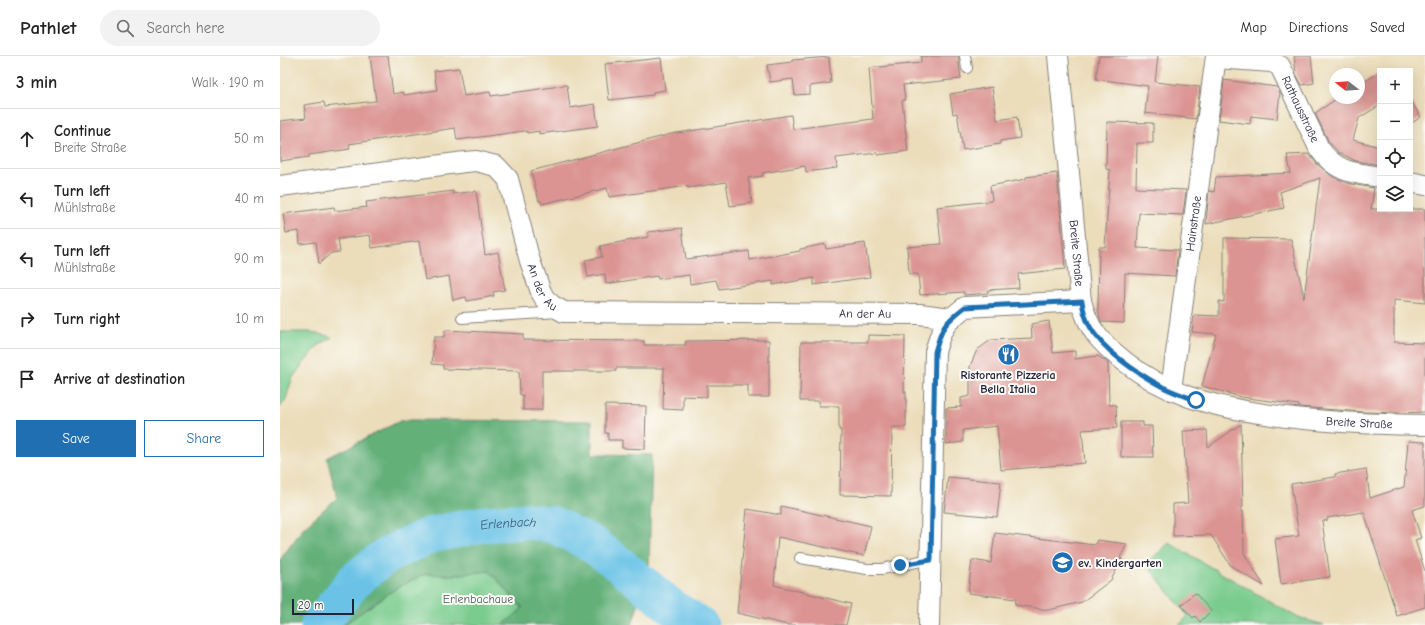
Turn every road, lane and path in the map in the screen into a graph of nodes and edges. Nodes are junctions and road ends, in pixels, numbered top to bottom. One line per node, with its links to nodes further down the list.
1 (965, 56): 4 (lane)
2 (1058, 56): 9 (street, Breite Straße)
3 (1216, 57): 5 (street, Rathausstraße); 13 (street, Hainstraße)
4 (967, 68)
5 (1377, 177)
6 (1413, 183): 7 (street)
7 (1425, 185)
8 (280, 186): 10 (street, An der Au)
9 (1082, 301): 12 (street); 13 (street, Breite Straße)
10 (564, 312): 11 (lane); 12 (street, An der Au)
11 (462, 318)
12 (950, 318): 16 (street)
13 (1171, 390): 14 (street, Breite Straße)
14 (1425, 425)
15 (800, 558): 16 (lane)
16 (931, 560): 17 (street)
17 (929, 625)

